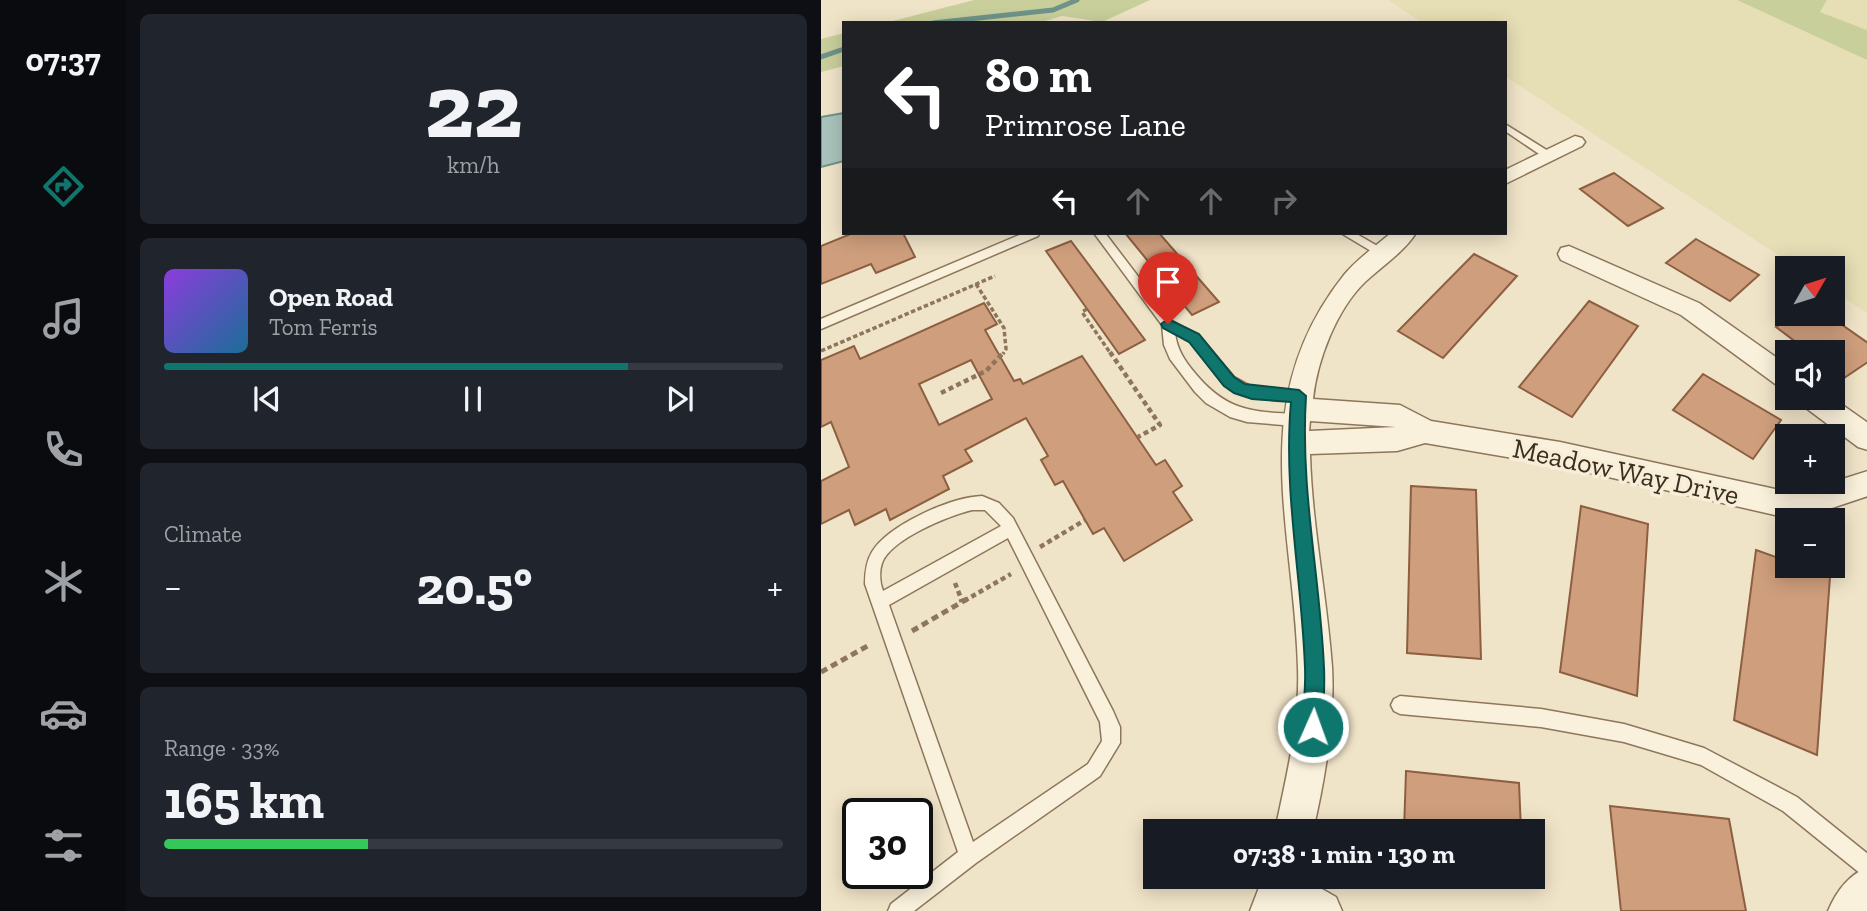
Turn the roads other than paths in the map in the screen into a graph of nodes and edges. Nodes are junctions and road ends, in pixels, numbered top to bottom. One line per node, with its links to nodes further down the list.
1 (1507, 128): 3 (lane)
2 (1575, 142): 3 (street)
3 (1549, 156): 4 (street)
4 (1507, 177)
5 (1029, 235): 11 (lane)
6 (1101, 235): 12 (lane)
7 (1351, 235): 9 (lane)
8 (1402, 235): 9 (street)
9 (1380, 251): 15 (street)
10 (1569, 254): 13 (street)
11 (821, 324)
12 (1168, 324): 15 (lane); 15 (lane)
13 (1775, 370)
14 (1828, 410): 16 (street)
15 (1297, 417): 17 (street, Meadow Way Drive); 21 (street)
16 (1867, 439)
17 (1867, 483)
18 (1010, 529): 19 (lane); 19 (lane); 22 (lane)
19 (879, 602): 22 (lane)
20 (1400, 705): 23 (lane)
21 (1297, 819)
22 (969, 856): 26 (lane)
23 (1867, 867)
24 (1867, 887): 28 (street)
25 (1277, 892): 27 (street)
26 (898, 911)
27 (1321, 911)
28 (1848, 911)

